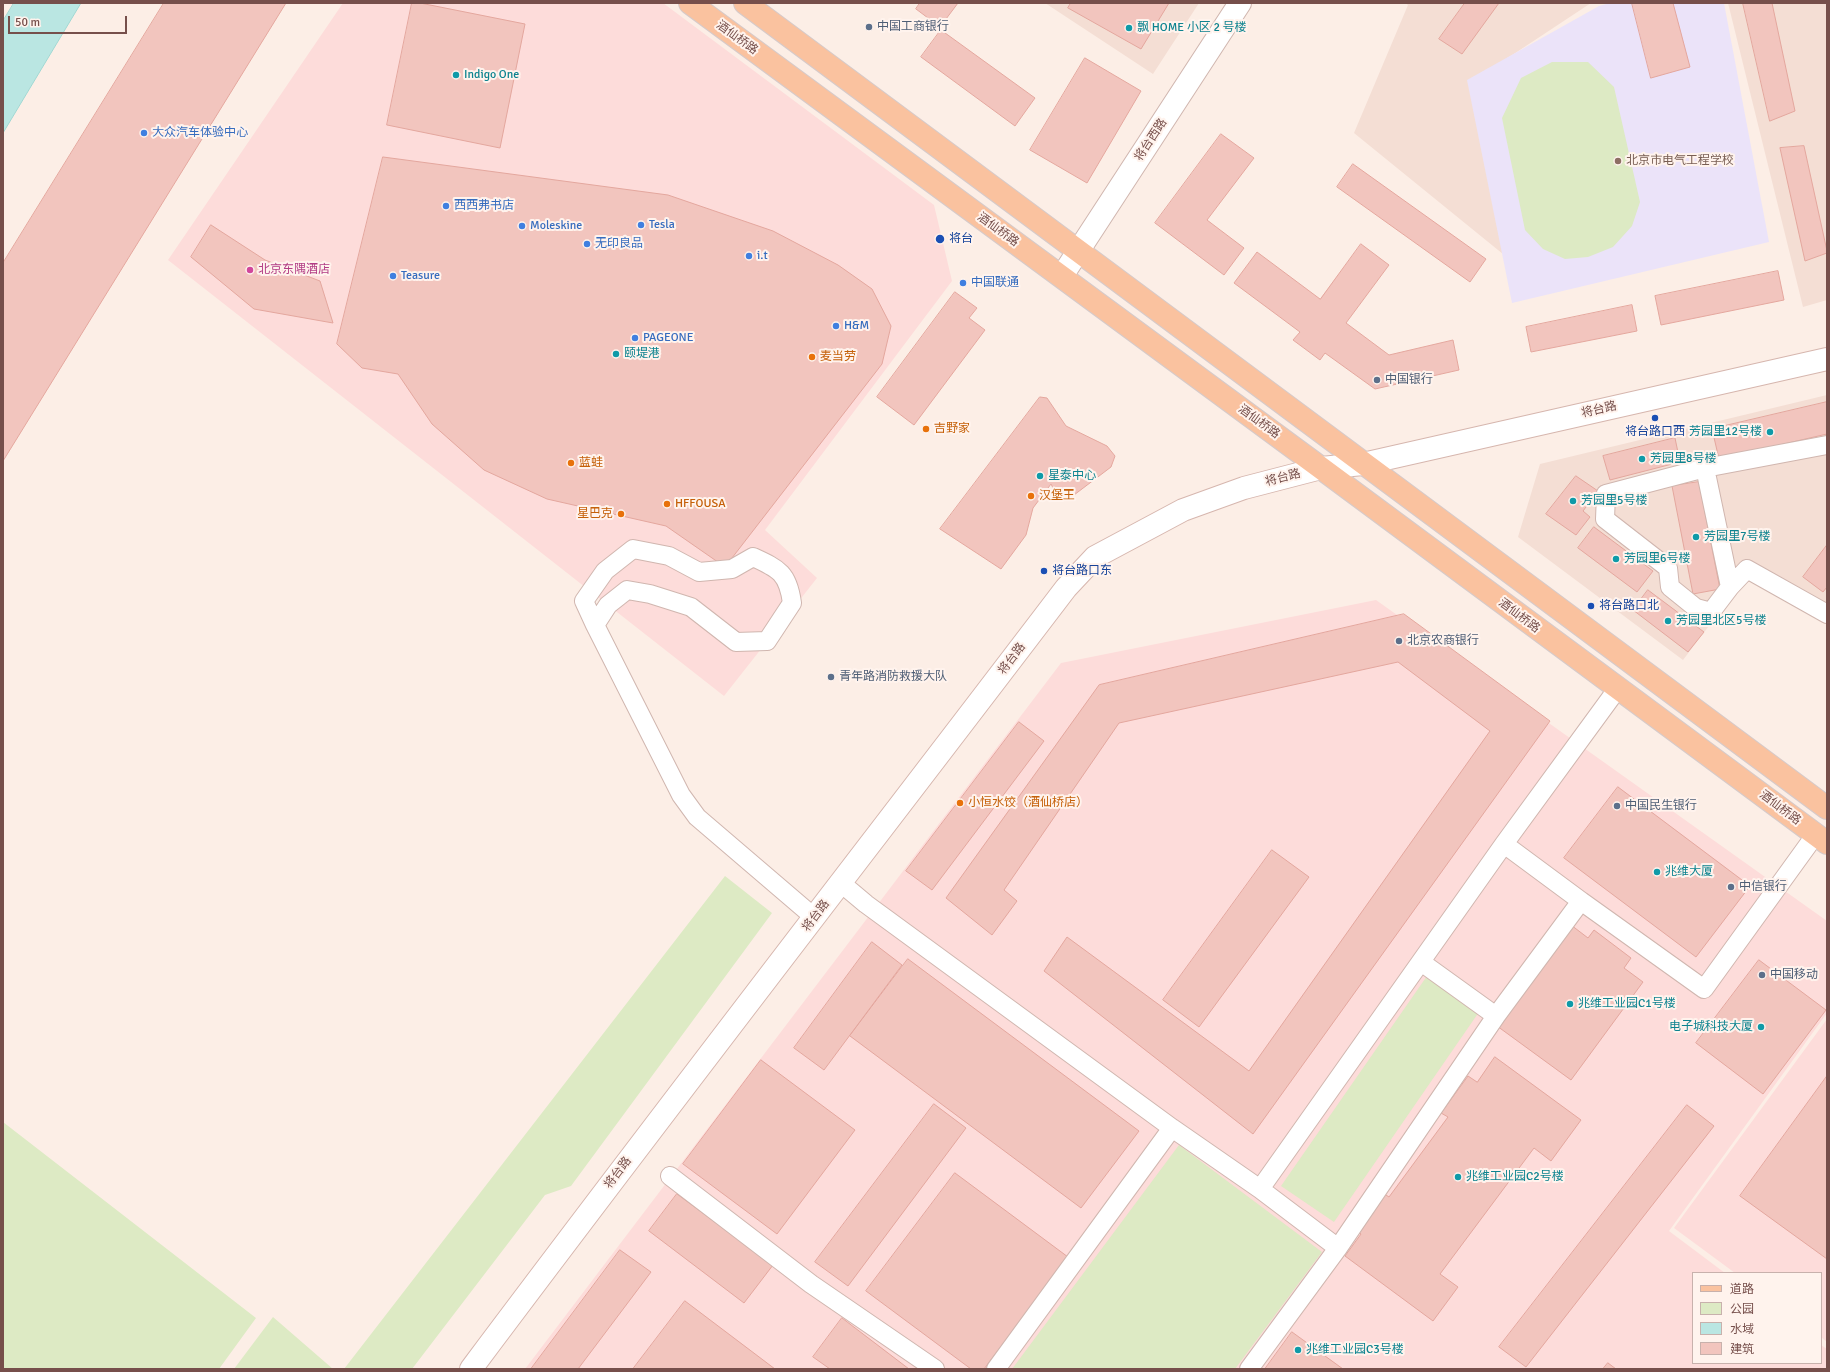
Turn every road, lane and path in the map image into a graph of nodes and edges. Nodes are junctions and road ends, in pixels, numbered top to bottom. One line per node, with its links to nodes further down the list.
1 (690, 3): 5 (main road, 酒仙桥路)
2 (745, 3): 4 (main road)
3 (1240, 3): 4 (main road, 将台西路)
4 (1078, 253): 5 (main road, 将台西路); 8 (main road)
5 (1062, 276): 9 (main road, 酒仙桥路)
6 (1827, 359): 8 (main road, 将台路)
7 (1827, 445): 10 (street)
8 (1362, 464): 9 (main road, 将台路); 15 (main road)
9 (1321, 468): 14 (main road, 酒仙桥路); 18 (main road, 将台路)
10 (1705, 468): 11 (street); 11 (street)
11 (1730, 587): 12 (street)
12 (1827, 614)
13 (595, 626): 13 (street); 20 (street)
14 (1618, 688): 16 (main road, 酒仙桥路); 17 (street)
15 (1827, 808)
16 (1821, 839): 19 (street)
17 (1504, 844): 19 (street); 21 (street)
18 (841, 883): 20 (main road, 将台路); 23 (street)
19 (1581, 901): 22 (street)
20 (815, 918): 27 (main road, 将台路)
21 (1420, 962): 22 (street); 25 (street)
22 (1496, 1016): 26 (street)
23 (1172, 1128): 25 (street); 29 (street)
24 (670, 1176): 28 (street)
25 (1260, 1189): 26 (street)
26 (1338, 1248): 30 (street)
27 (470, 1369)
28 (935, 1369)
29 (996, 1369)
30 (1249, 1369)

